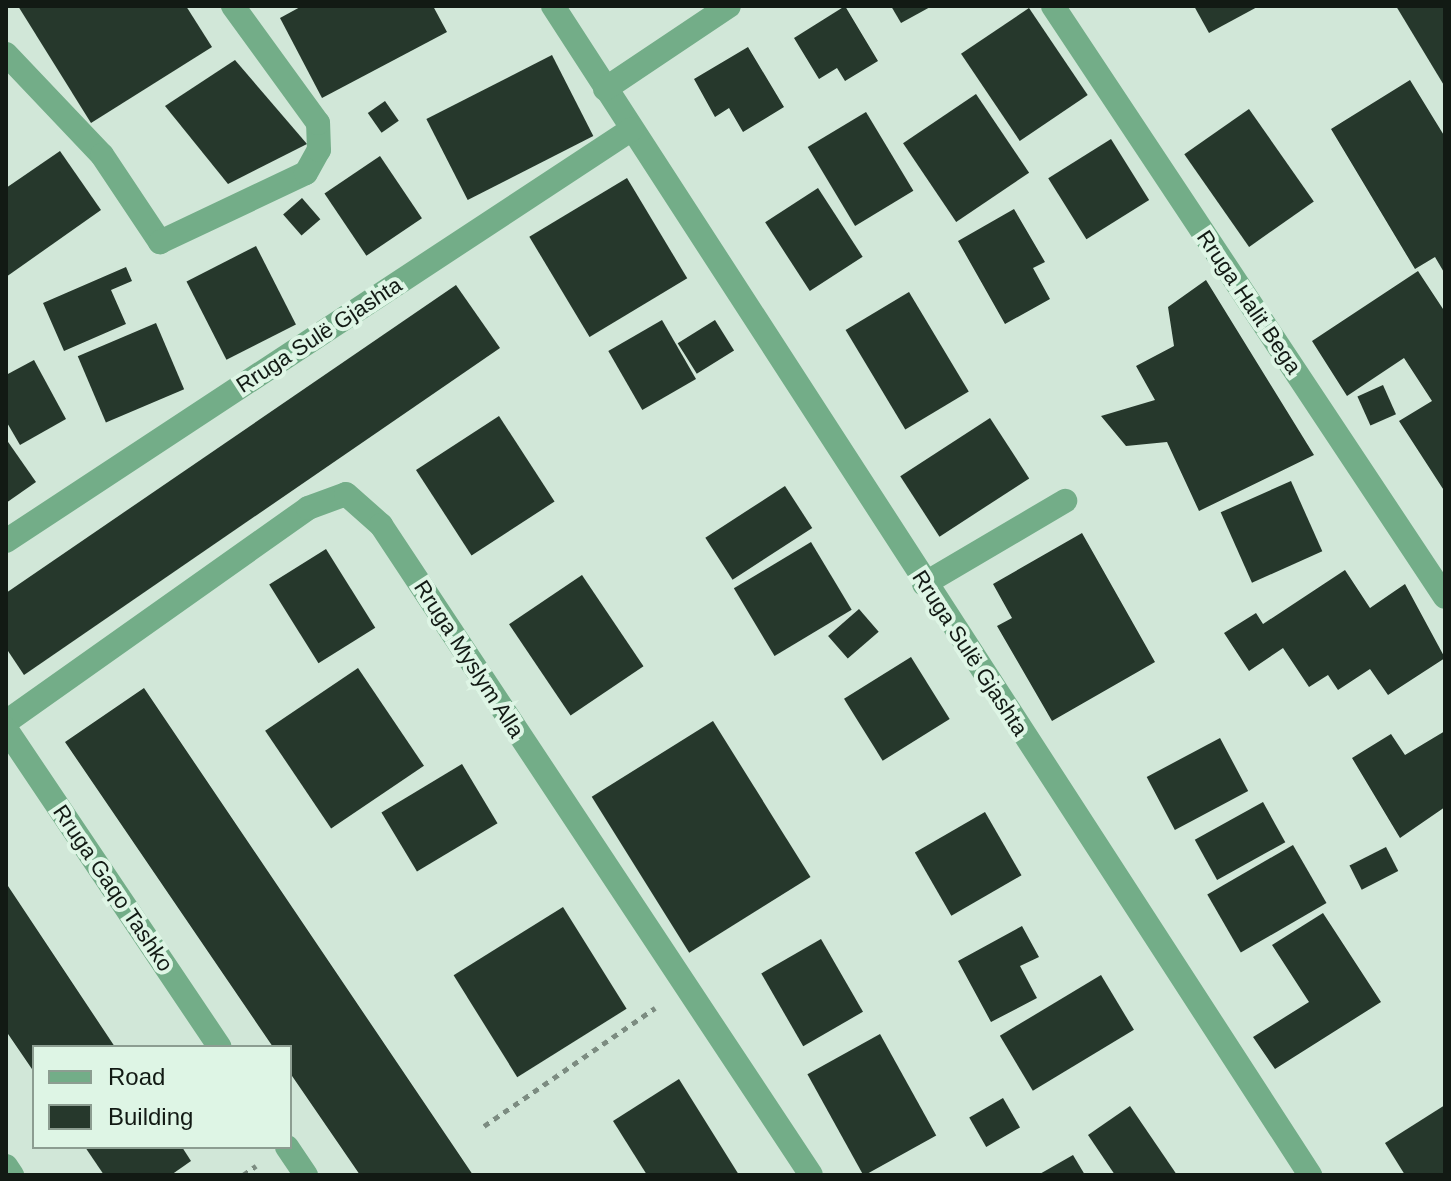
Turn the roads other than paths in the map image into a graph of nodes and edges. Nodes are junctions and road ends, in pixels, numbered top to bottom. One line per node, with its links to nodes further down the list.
1 (233, 6): 5 (street)
2 (553, 6): 6 (street, Rruga Sulë Gjashta)
3 (729, 6): 6 (street)
4 (1053, 6): 11 (street, Rruga Halit Bega)
5 (6, 54)
6 (605, 89): 7 (street, Rruga Sulë Gjashta)
7 (632, 129): 9 (street, Rruga Sulë Gjashta); 10 (street, Rruga Sulë Gjashta)
8 (1065, 501): 10 (street)
9 (6, 541)
10 (924, 584): 20 (street, Rruga Sulë Gjashta)
11 (1445, 597)
12 (6, 722): 19 (street, Rruga Myslym Alla)
13 (6, 729): 14 (street, Rruga Gaqo Tashko)
14 (219, 1045)
15 (288, 1149): 18 (street)
16 (6, 1166): 17 (street)
17 (12, 1175)
18 (306, 1175)
19 (811, 1175)
20 (1310, 1175)

